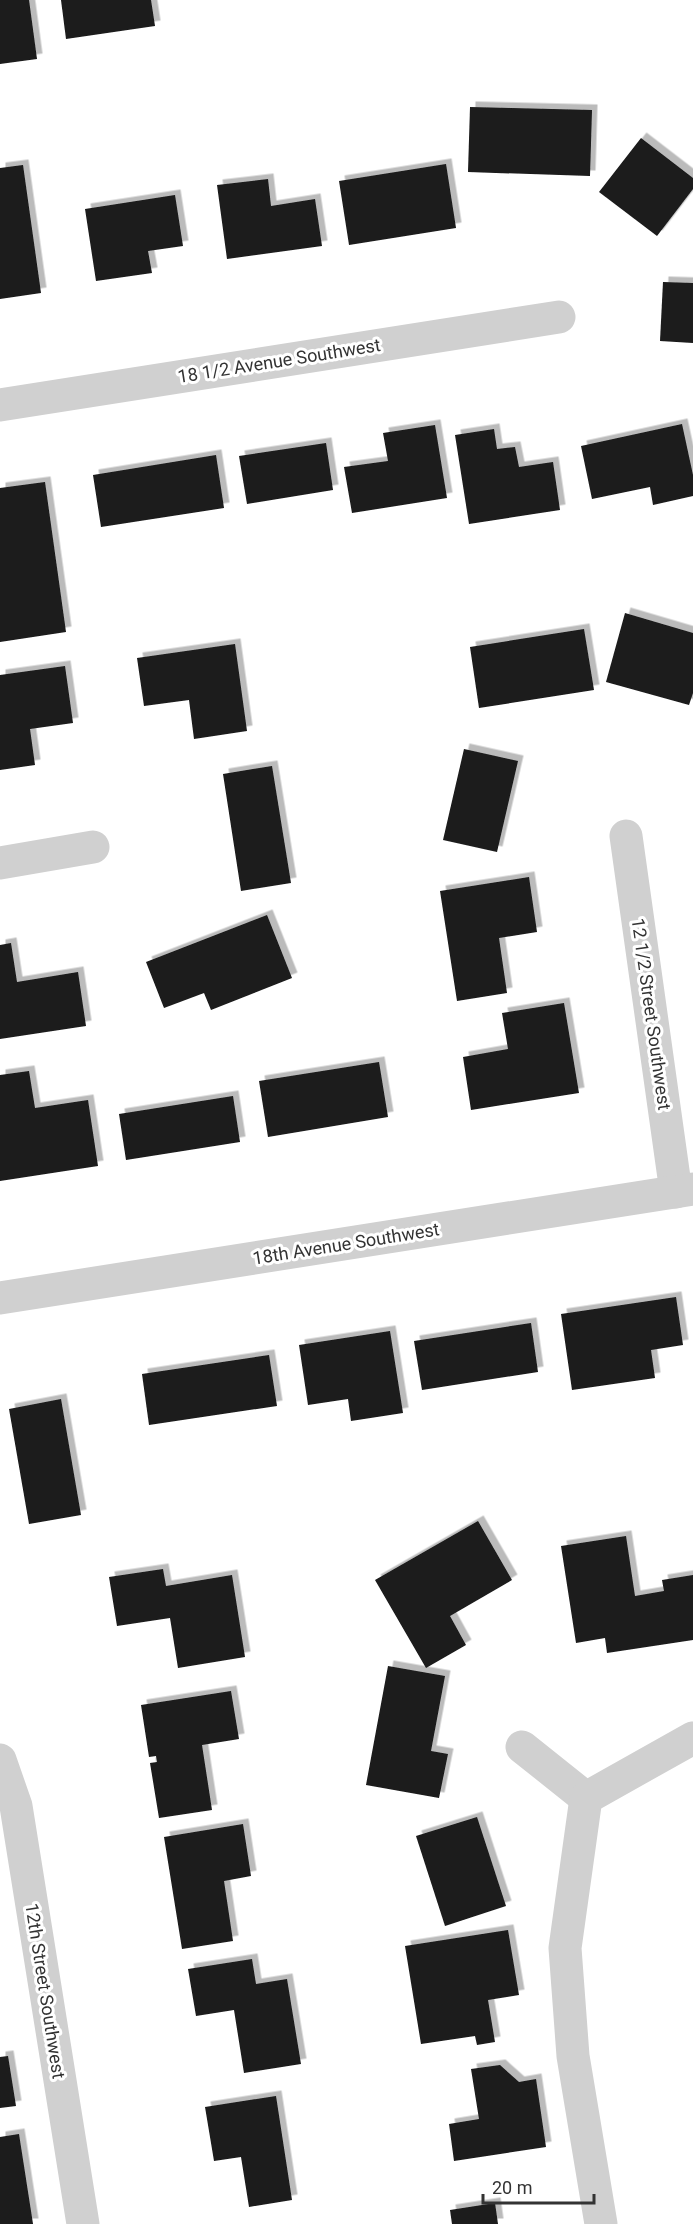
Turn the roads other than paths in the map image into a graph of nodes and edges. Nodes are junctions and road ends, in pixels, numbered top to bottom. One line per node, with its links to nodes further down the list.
1 (559, 317): 2 (street, 18 1/2 Avenue Southwest)
2 (0, 405)
3 (626, 836): 6 (street, 12 1/2 Street Southwest)
4 (93, 847): 5 (street)
5 (0, 863)
6 (685, 1190): 7 (street, 18th Avenue Southwest)
7 (0, 1298)
8 (693, 1738): 11 (street)
9 (522, 1747): 11 (street)
10 (0, 1760): 12 (street, 12th Street Southwest)
11 (586, 1798): 13 (street)
12 (83, 2224)
13 (601, 2224)

